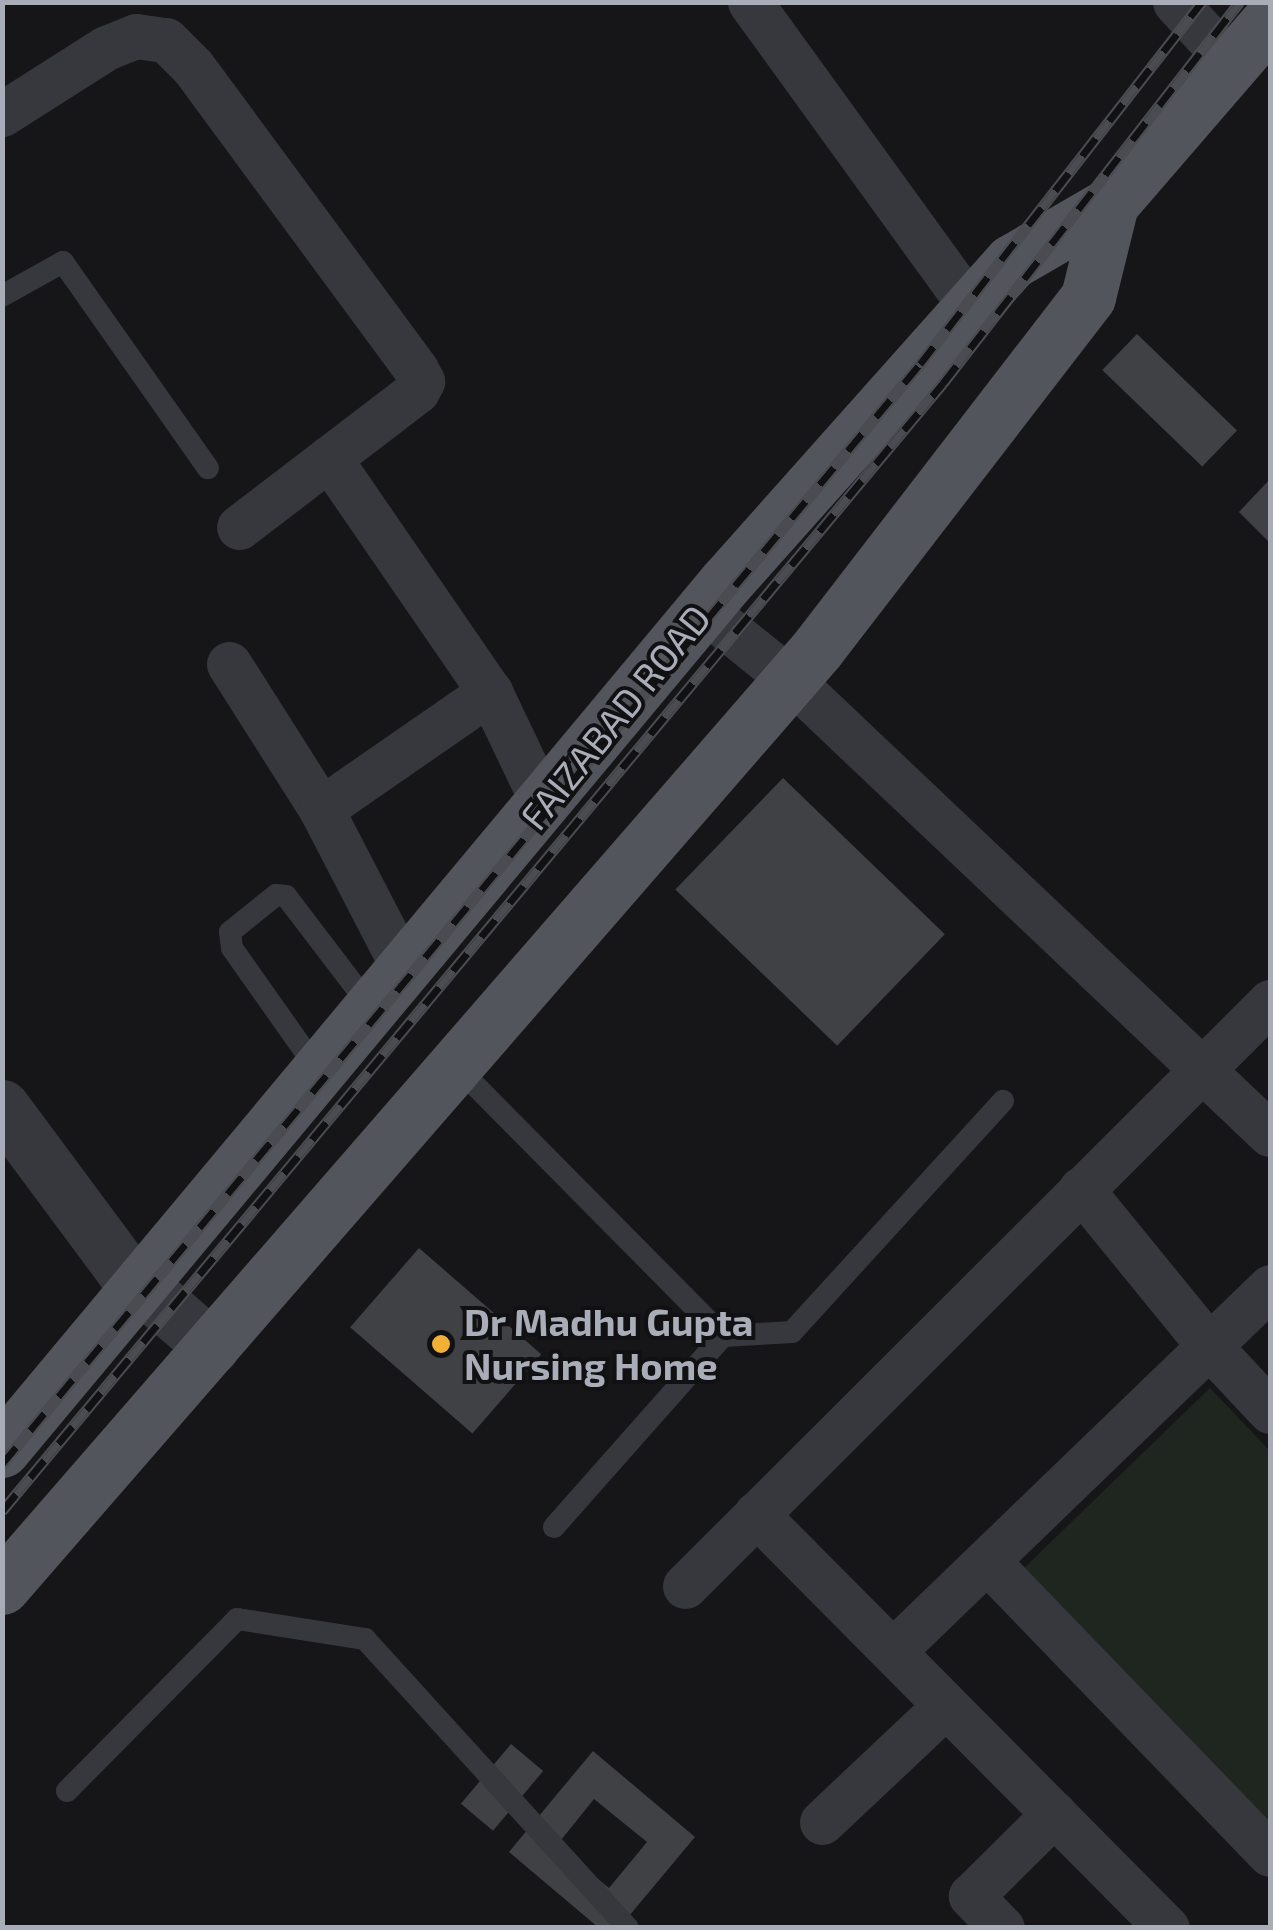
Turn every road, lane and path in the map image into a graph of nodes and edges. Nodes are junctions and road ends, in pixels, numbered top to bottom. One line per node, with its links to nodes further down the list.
1 (750, 2): 7 (street)
2 (1175, 2): 3 (street)
3 (1258, 29): 5 (main road, FAIZABAD ROAD)
4 (2, 114): 8 (street)
5 (1111, 204): 7 (main road, FAIZABAD ROAD); 13 (main road)
6 (2, 296): 9 (lane)
7 (971, 307): 11 (main road, FAIZABAD ROAD)
8 (329, 458): 10 (street); 14 (street)
9 (208, 468)
10 (239, 526)
11 (704, 609): 13 (street); 15 (main road, FAIZABAD ROAD)
12 (229, 664): 16 (street)
13 (791, 680): 19 (main road); 20 (street)
14 (490, 692): 15 (street); 16 (street)
15 (544, 805): 17 (main road, FAIZABAD ROAD)
16 (320, 808): 17 (street)
17 (389, 990): 21 (main road, FAIZABAD ROAD); 21 (lane)
18 (1270, 1002): 20 (street)
19 (457, 1067): 28 (lane); 30 (main road)
20 (1205, 1068): 24 (street); 25 (street)
21 (320, 1073): 26 (main road, FAIZABAD ROAD)
22 (1002, 1101): 28 (lane)
23 (2, 1107): 26 (street)
24 (1270, 1134)
25 (1080, 1189): 29 (street); 33 (street)
26 (141, 1286): 30 (street); 32 (main road, FAIZABAD ROAD)
27 (1270, 1287): 29 (street)
28 (723, 1336): 34 (lane)
29 (1208, 1346): 31 (street); 35 (street)
30 (212, 1347): 37 (main road)
31 (1270, 1411)
32 (2, 1450)
33 (756, 1514): 36 (street); 38 (street)
34 (554, 1527)
35 (987, 1560): 38 (street); 43 (street)
36 (685, 1586)
37 (2, 1588)
38 (893, 1651): 39 (street)
39 (946, 1705): 41 (street); 42 (street)
40 (66, 1791): 44 (lane)
41 (1054, 1814): 45 (street); 46 (street)
42 (822, 1822)
43 (1270, 1854)
44 (628, 1928)
45 (1002, 1928)
46 (1167, 1928)

